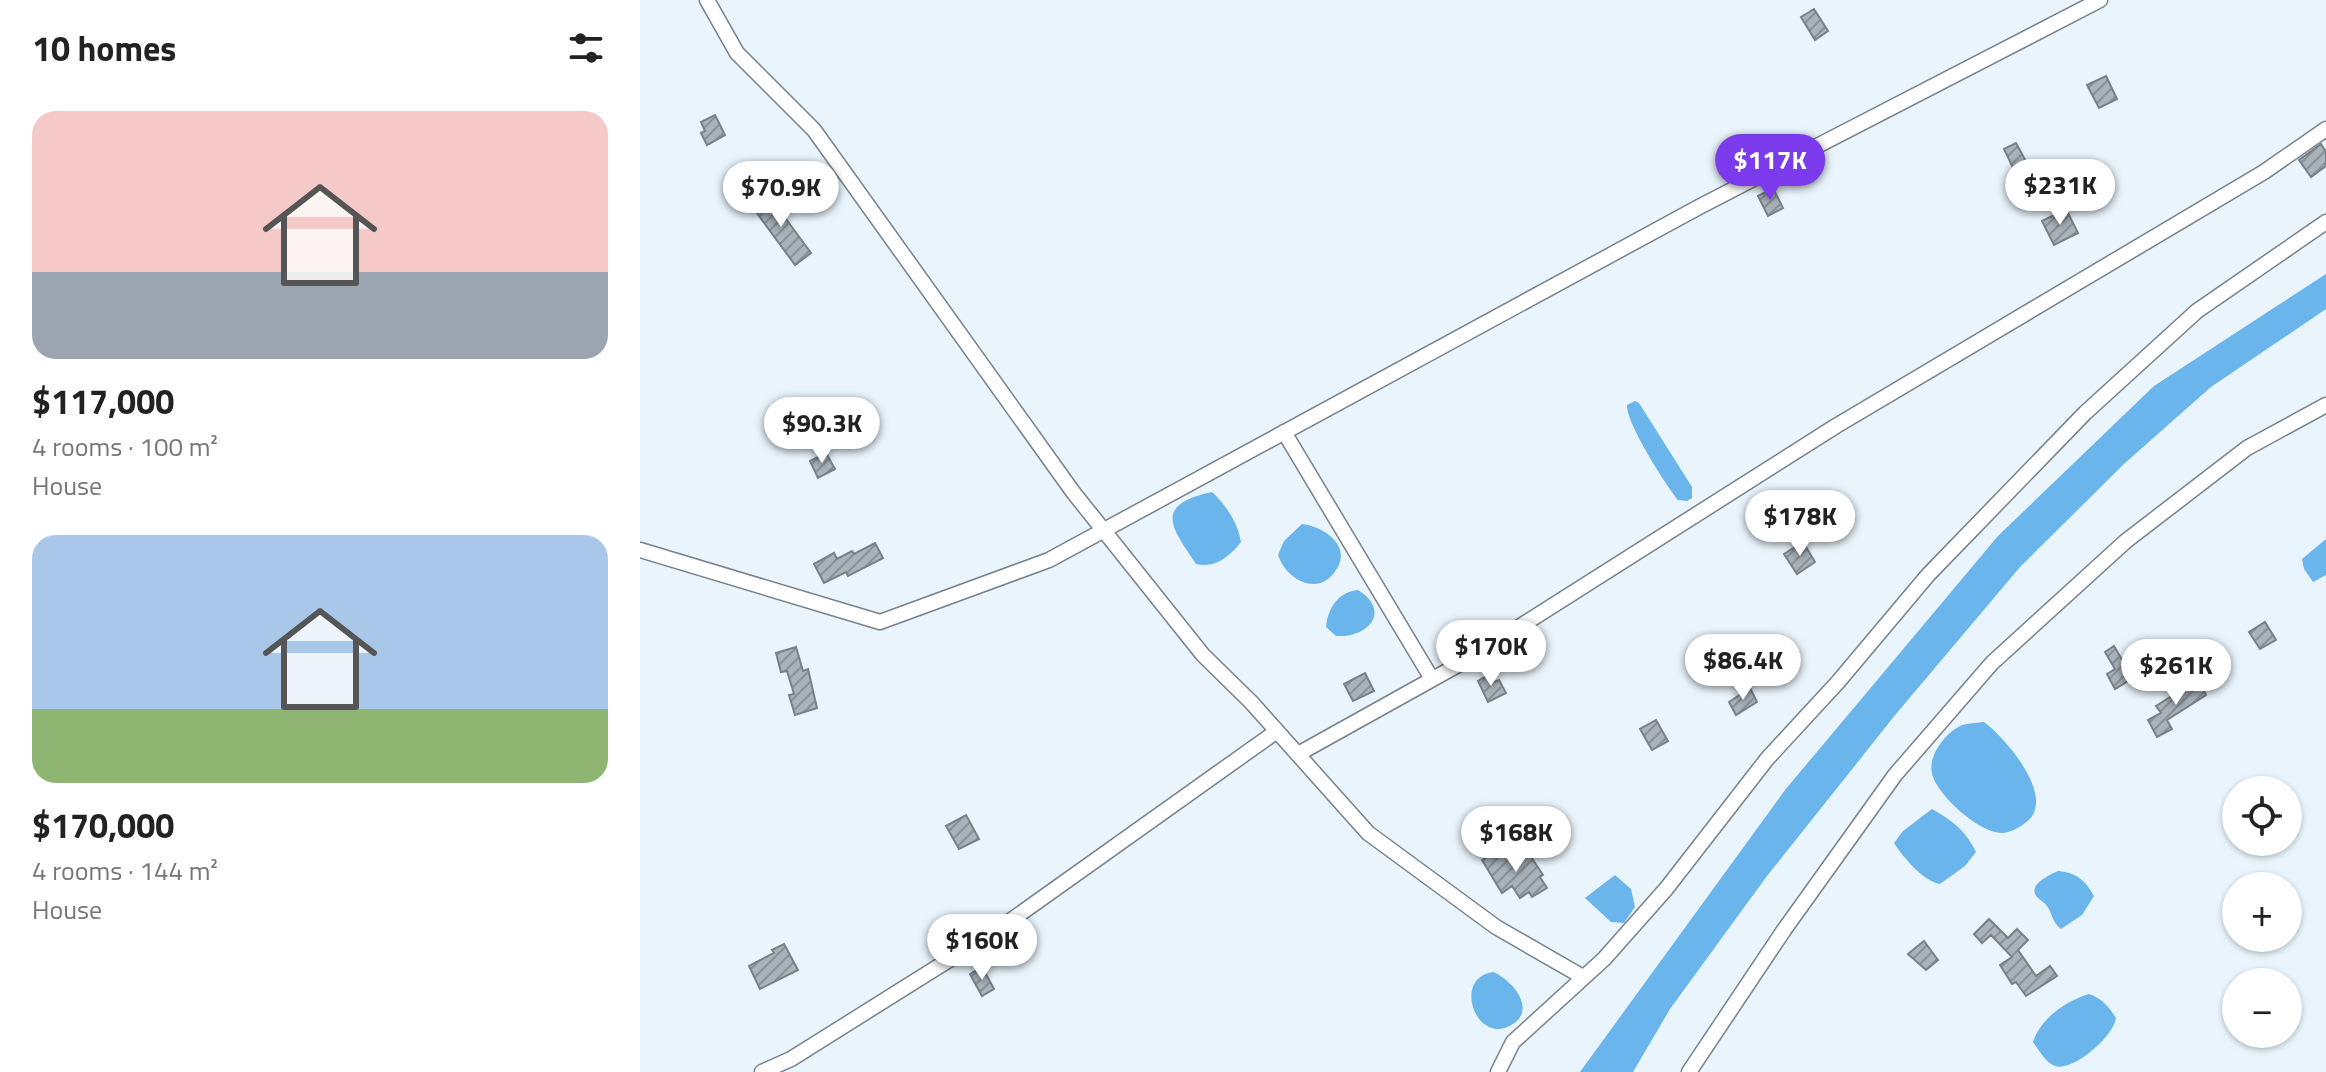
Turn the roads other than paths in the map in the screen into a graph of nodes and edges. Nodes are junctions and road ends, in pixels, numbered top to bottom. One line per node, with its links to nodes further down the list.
1 (707, 0): 7 (street)
2 (2100, 0): 6 (street)
3 (2326, 129): 9 (street)
4 (2326, 222): 12 (street)
5 (2326, 405): 15 (street)
6 (1284, 432): 7 (street); 9 (street)
7 (1103, 530): 8 (street); 10 (street)
8 (640, 550)
9 (1432, 679): 11 (street)
10 (1277, 731): 11 (street); 13 (street)
11 (1298, 754): 12 (street)
12 (1583, 977): 14 (street)
13 (762, 1072)
14 (1498, 1072)
15 (1689, 1072)

